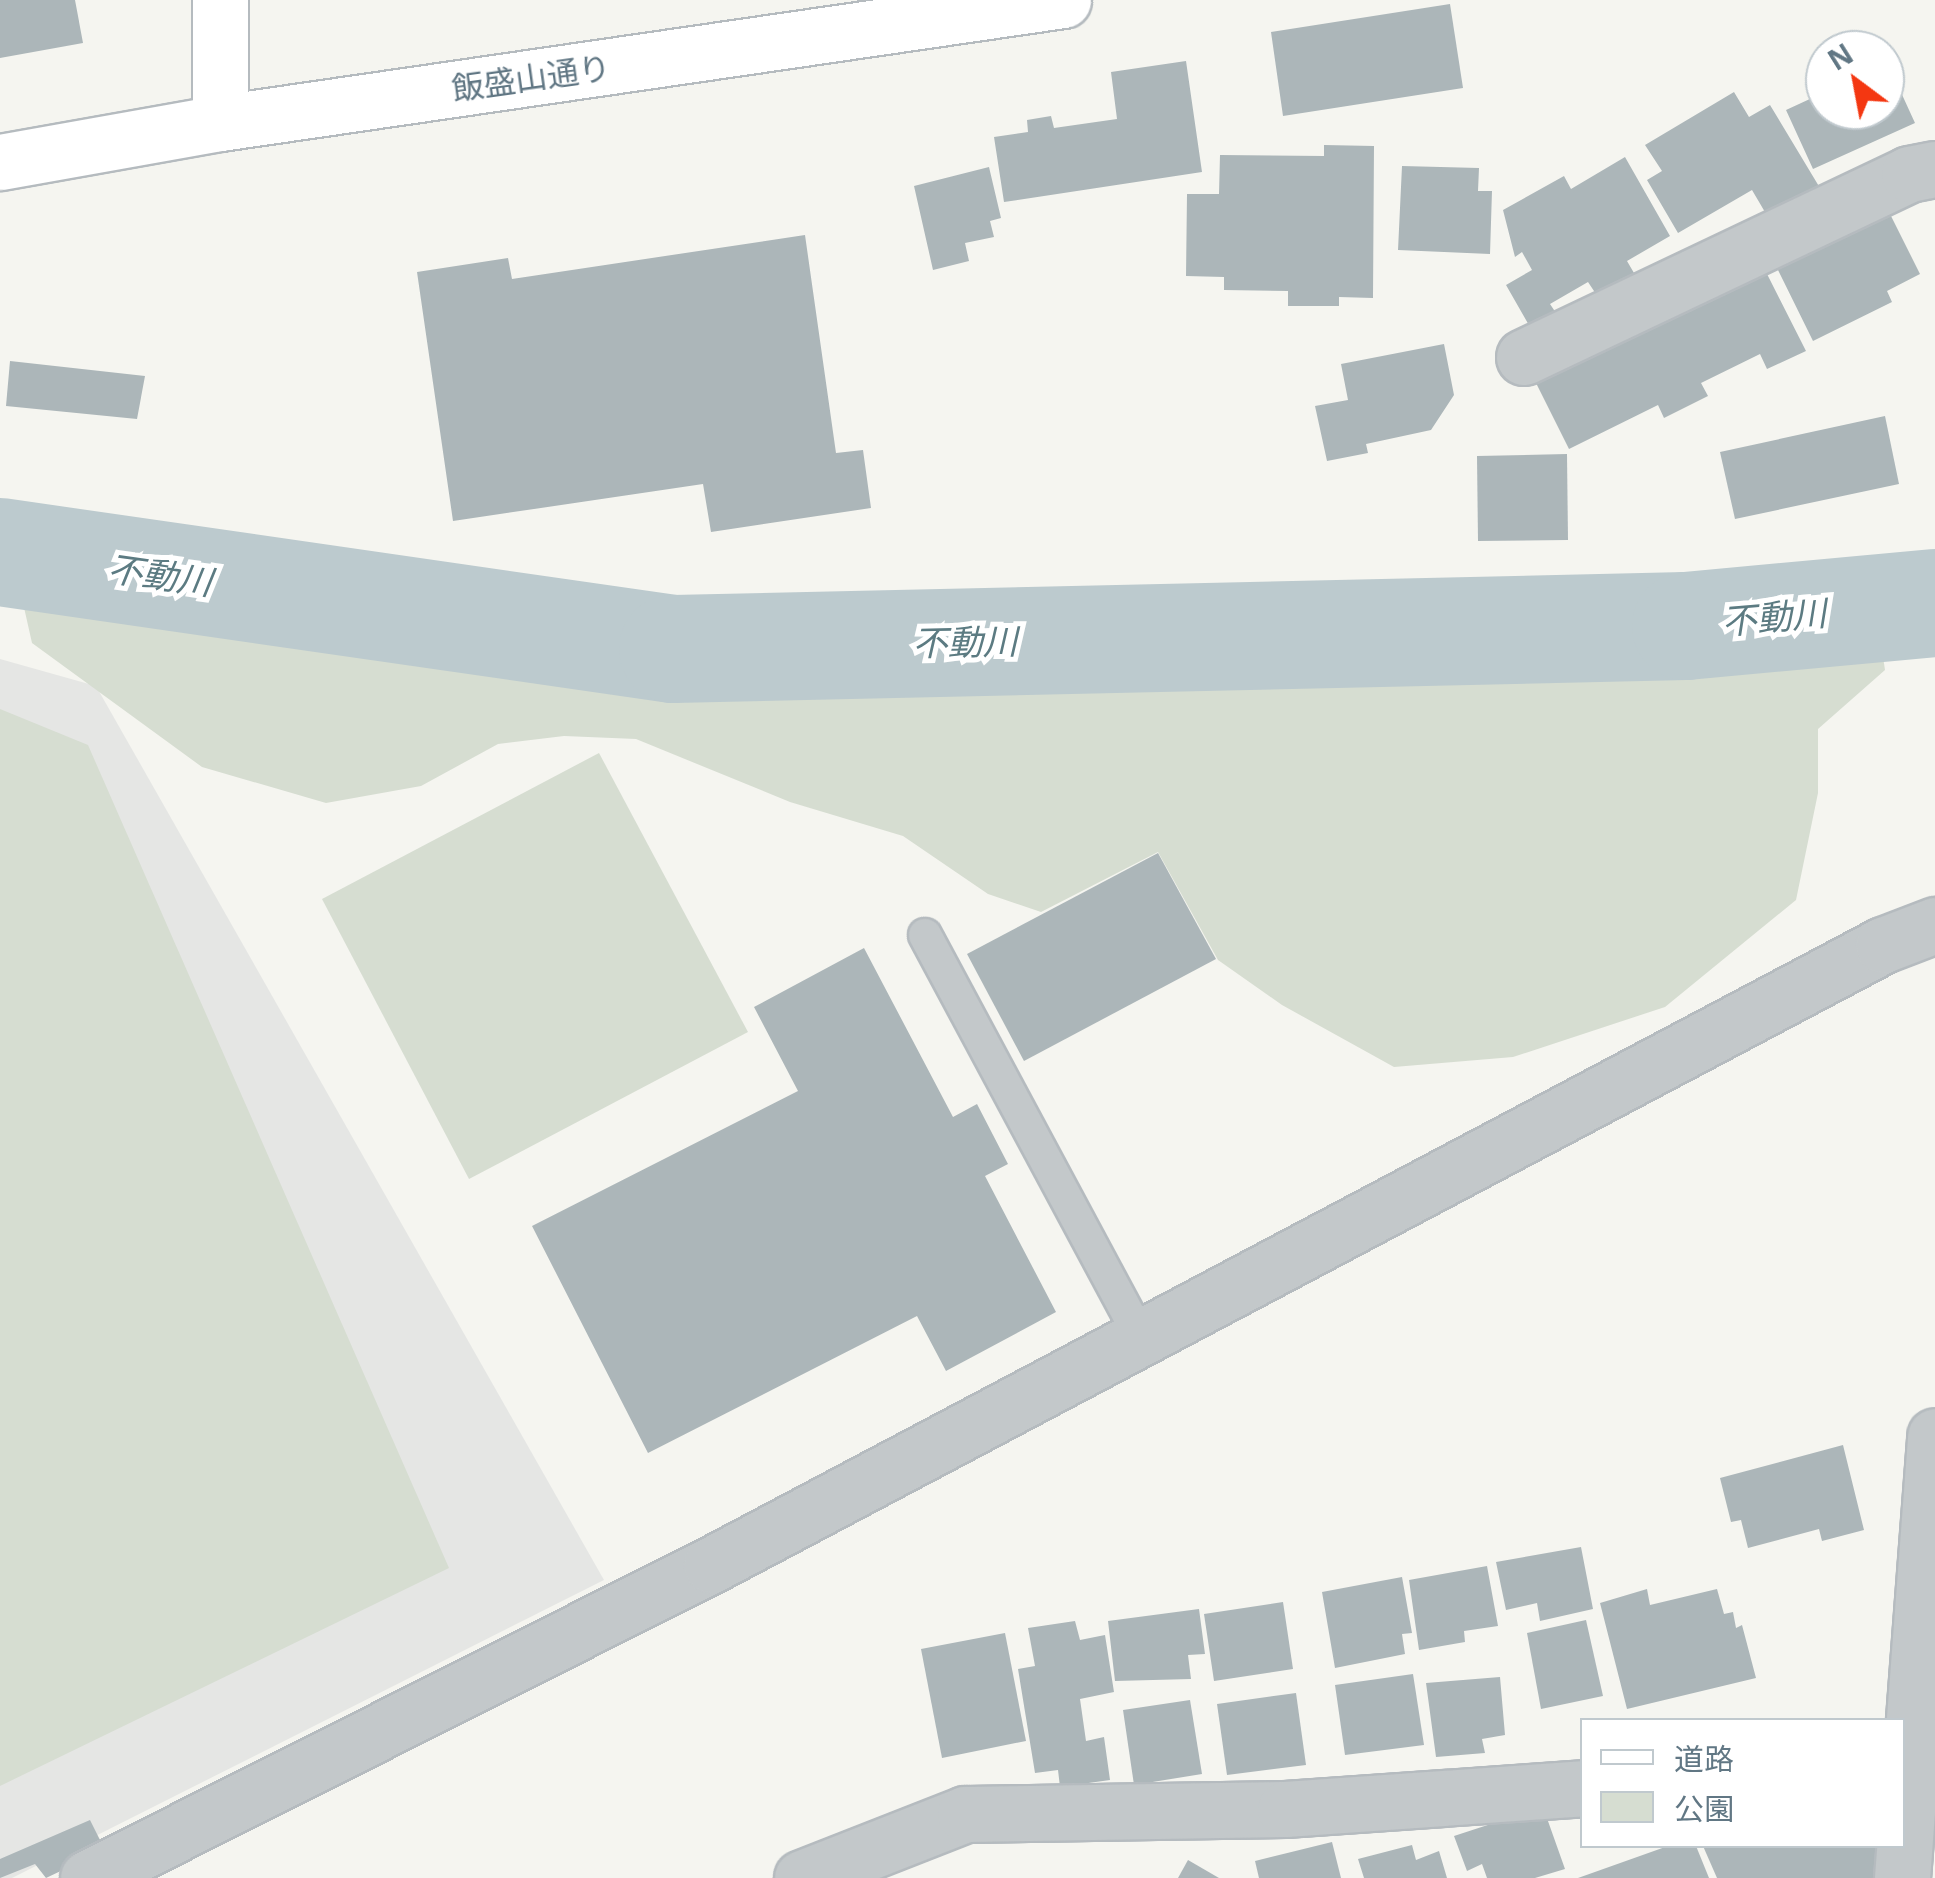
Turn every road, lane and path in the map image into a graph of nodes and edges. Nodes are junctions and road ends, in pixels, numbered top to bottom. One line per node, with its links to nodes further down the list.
1 (220, 0): 3 (street)
2 (1063, 0): 3 (street, 飯盛山通り)
3 (220, 123): 4 (street, 飯盛山通り)
4 (0, 162)
5 (1935, 169): 6 (street)
6 (1524, 357)
7 (1935, 926): 9 (street)
8 (925, 935): 9 (lane)
9 (1141, 1338): 16 (street)
10 (1935, 1436): 11 (street)
11 (1928, 1587): 12 (street)
12 (1906, 1765): 14 (street)
13 (1580, 1788): 17 (street)
14 (1905, 1793)
15 (1903, 1848): 18 (street)
16 (88, 1878)
17 (802, 1878)
18 (1902, 1878)

